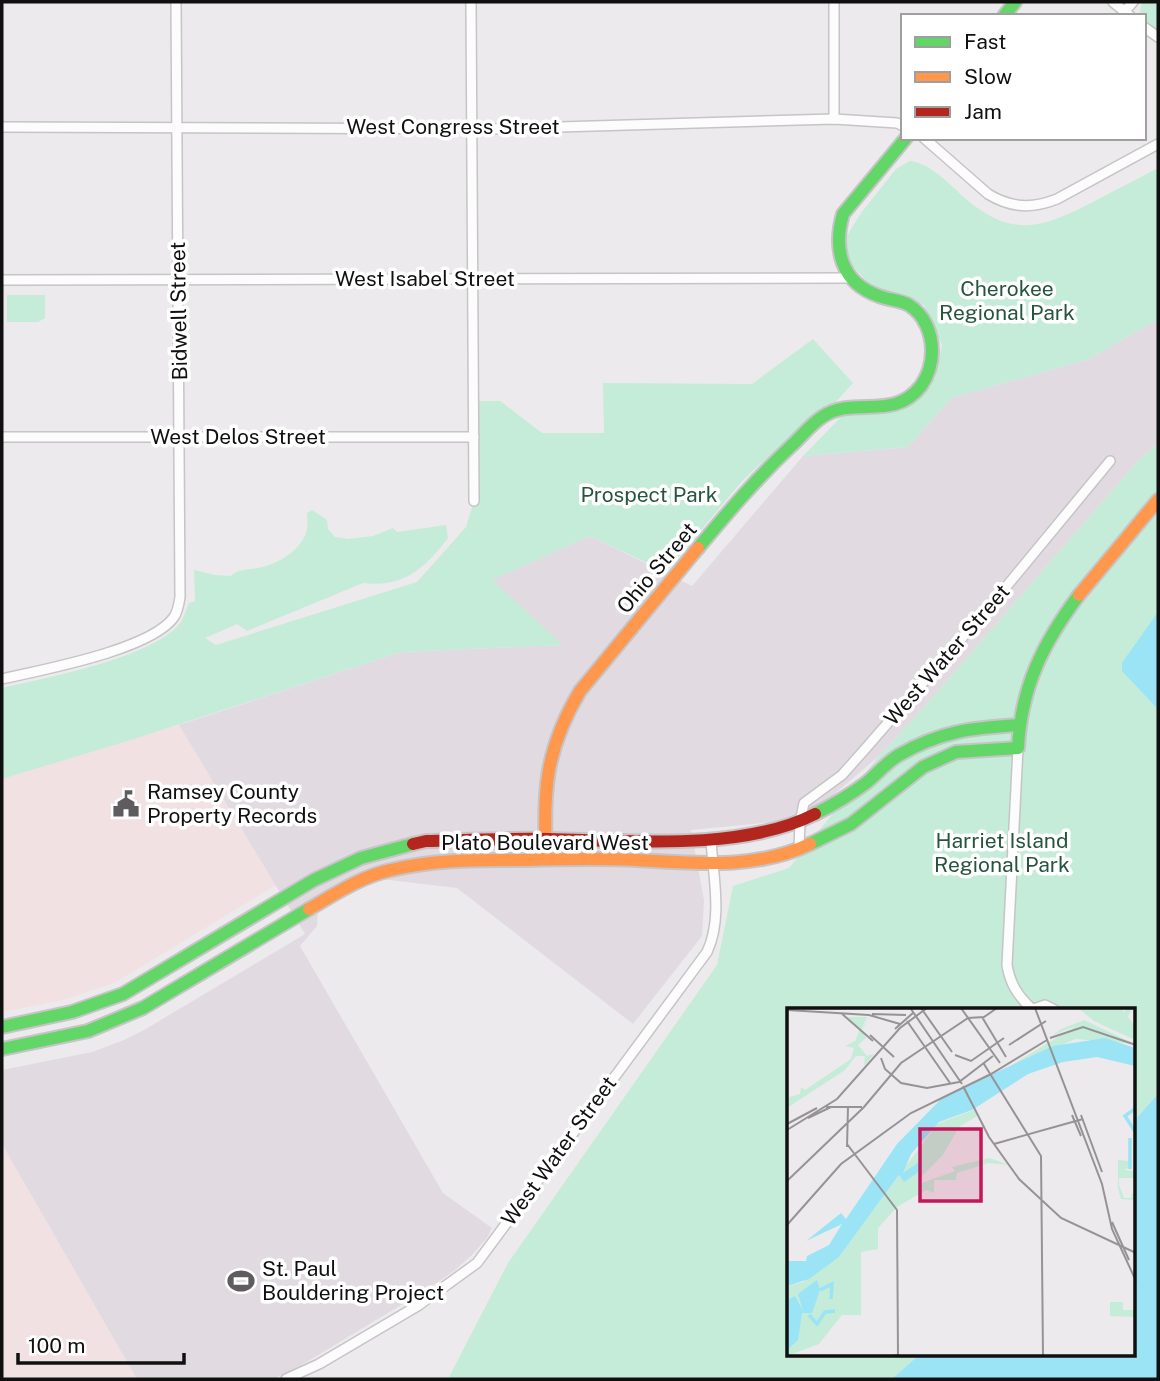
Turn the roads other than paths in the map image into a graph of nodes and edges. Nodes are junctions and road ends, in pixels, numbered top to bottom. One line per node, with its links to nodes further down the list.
1 (176, 2): 10 (street, Bidwell Street)
2 (471, 2): 11 (street)
3 (834, 2): 7 (street)
4 (1113, 2): 6 (street)
5 (1133, 2): 6 (street)
6 (1127, 14)
7 (834, 120): 8 (street, West Congress Street); 11 (street, West Congress Street)
8 (901, 124)
9 (2, 127): 10 (street, West Congress Street)
10 (177, 127): 11 (street, West Congress Street); 18 (street, Bidwell Street)
11 (472, 128): 16 (street)
12 (904, 140): 15 (street)
13 (926, 140): 14 (street)
14 (1158, 144)
15 (849, 278): 16 (street, West Isabel Street); 29 (street, Ohio Street)
16 (473, 279): 18 (street, West Isabel Street); 21 (street)
17 (2, 280): 18 (street, West Isabel Street)
18 (178, 280): 19 (street, Bidwell Street)
19 (180, 436): 20 (street, West Delos Street); 21 (street, West Delos Street); 25 (street, Bidwell Street)
20 (2, 437)
21 (474, 437): 24 (street)
22 (1110, 461): 28 (street, West Water Street)
23 (1158, 500): 26 (street)
24 (474, 501)
25 (2, 679)
26 (1019, 724): 27 (street); 28 (street, Plato Boulevard West)
27 (1018, 748): 31 (street, Plato Boulevard West); 34 (street)
28 (800, 822): 30 (street, Plato Boulevard West); 31 (street, West Water Street)
29 (545, 839): 30 (street, Plato Boulevard West); 32 (street, Ohio Street); 35 (street, Plato Boulevard West)
30 (711, 840): 33 (street, West Water Street)
31 (799, 849): 33 (street, Plato Boulevard West)
32 (546, 858): 33 (street, Plato Boulevard West); 36 (street, Plato Boulevard West)
33 (712, 864): 37 (street, West Water Street)
34 (1031, 1008)
35 (2, 1027)
36 (2, 1049)
37 (286, 1379)

